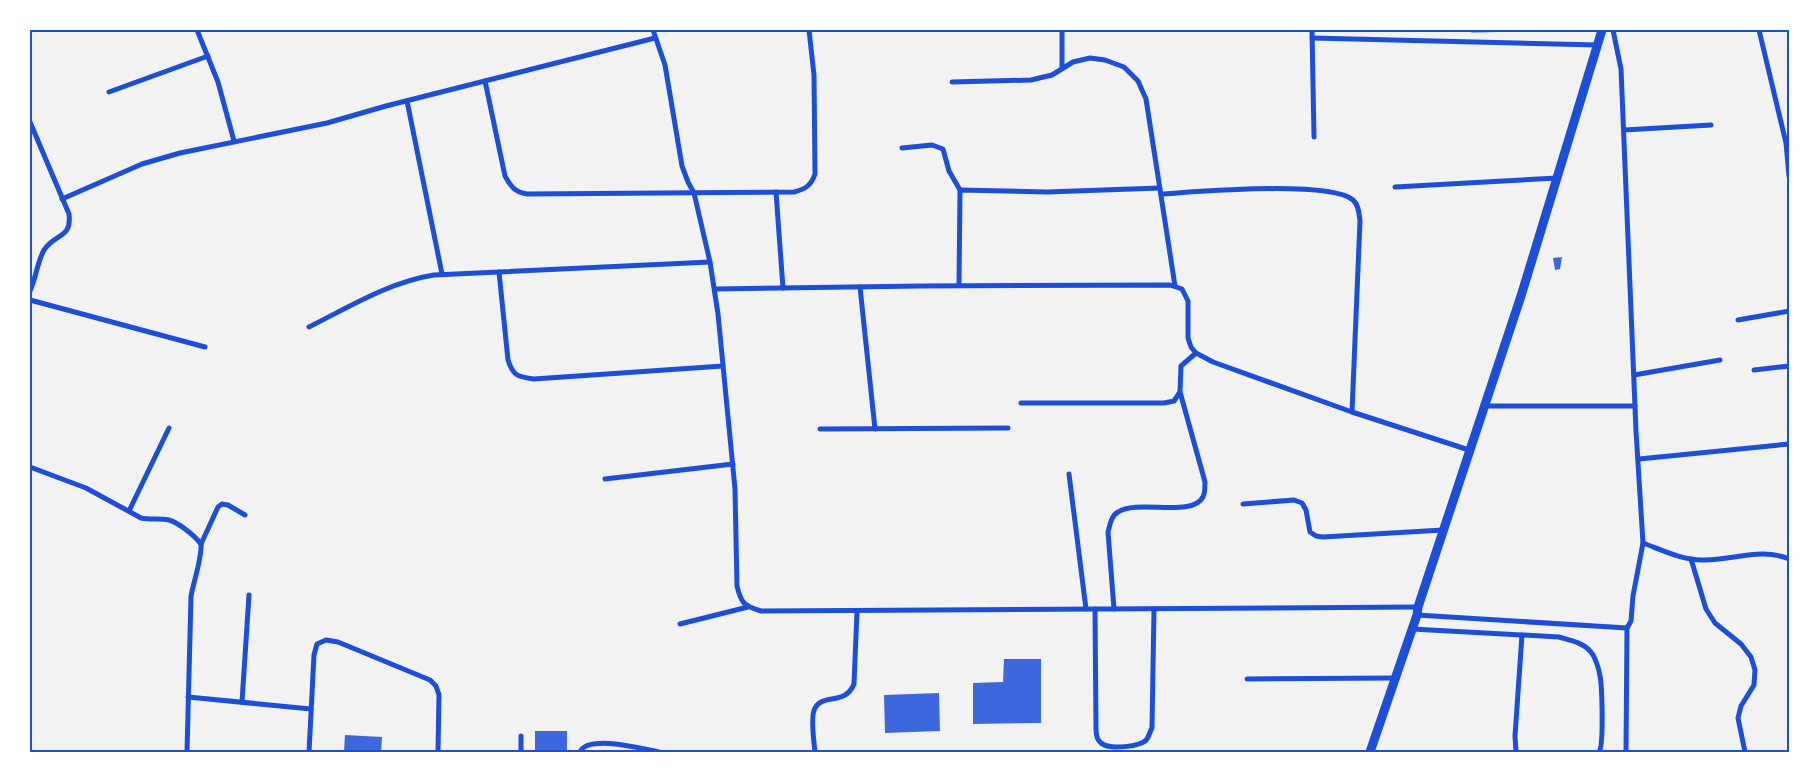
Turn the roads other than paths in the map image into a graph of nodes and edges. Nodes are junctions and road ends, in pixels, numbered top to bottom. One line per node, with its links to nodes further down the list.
1 (197, 30): 14 (street)
2 (653, 30): 11 (street)
3 (809, 30): 32 (street)
4 (1062, 30): 15 (street)
5 (1312, 30): 12 (street)
6 (1524, 30): 10 (lane)
7 (1602, 30): 13 (main road)
8 (1613, 30): 22 (street)
9 (1760, 30): 26 (street)
10 (1472, 31)
11 (655, 38): 16 (street); 33 (street)
12 (1312, 38): 13 (street); 23 (street)
13 (1598, 45): 28 (main road)
14 (208, 56): 18 (street); 24 (street)
15 (1062, 68): 17 (street); 31 (street)
16 (485, 81): 19 (street); 33 (street)
17 (952, 82)
18 (109, 92)
19 (407, 101): 24 (street); 37 (street)
20 (30, 122): 34 (street)
21 (1711, 125): 22 (street)
22 (1624, 130): 54 (street)
23 (1314, 137)
24 (234, 141): 34 (street)
25 (902, 148): 30 (street)
26 (1788, 157): 27 (street)
27 (1789, 176)
28 (1557, 178): 29 (street); 57 (main road)
29 (1395, 187)
30 (960, 190): 31 (street); 38 (street)
31 (1160, 191): 39 (street); 59 (street)
32 (776, 192): 33 (street); 41 (street)
33 (694, 193): 35 (street)
34 (62, 199): 42 (street)
35 (710, 262): 36 (street); 43 (street)
36 (499, 272): 37 (street); 51 (street)
37 (442, 274): 47 (street)
38 (959, 285): 39 (street); 40 (street)
39 (1175, 286): 49 (street)
40 (860, 287): 41 (street); 63 (street)
41 (783, 288): 43 (street)
42 (30, 289)
43 (715, 289): 51 (street)
44 (30, 300): 48 (street)
45 (1789, 311): 46 (street)
46 (1738, 320)
47 (309, 327)
48 (205, 347)
49 (1196, 353): 55 (street); 59 (street)
50 (1720, 360): 54 (street)
51 (723, 366): 67 (street)
52 (1789, 366): 53 (street)
53 (1754, 370)
54 (1634, 375): 58 (street)
55 (1180, 392): 56 (street); 83 (street)
56 (1021, 403)
57 (1484, 406): 58 (street); 65 (main road)
58 (1635, 406): 66 (street)
59 (1352, 412): 65 (street)
60 (169, 428): 72 (street)
61 (1008, 428): 63 (street)
62 (820, 429): 63 (street)
63 (875, 429)
64 (1789, 444): 66 (street)
65 (1469, 450): 74 (main road)
66 (1639, 458): 76 (street)
67 (733, 464): 70 (street); 80 (street)
68 (30, 467): 72 (street)
69 (1069, 474): 81 (street)
70 (605, 479)
71 (1243, 504): 74 (street)
72 (129, 511): 75 (street)
73 (245, 515): 75 (street)
74 (1443, 530): 86 (main road)
75 (201, 544): 93 (street)
76 (1643, 544): 77 (street); 88 (street)
77 (1691, 559): 78 (street); 108 (street)
78 (1789, 559)
79 (249, 595): 94 (street)
80 (748, 607): 85 (street); 87 (street)
81 (1086, 609): 82 (street); 85 (street)
82 (1095, 609): 83 (street); 84 (street)
83 (1114, 609): 84 (street)
84 (1154, 609): 86 (street)
85 (857, 611): 103 (street)
86 (1418, 611): 88 (street); 89 (main road)
87 (680, 624)
88 (1627, 628): 107 (street)
89 (1412, 629): 90 (street); 91 (main road)
90 (1522, 635): 105 (street); 106 (street)
91 (1394, 678): 92 (street); 104 (main road)
92 (1247, 679)
93 (188, 696): 94 (street); 97 (street)
94 (242, 702): 95 (street)
95 (311, 709): 98 (street); 99 (street)
96 (521, 736): 100 (street)
97 (187, 752)
98 (309, 752)
99 (438, 752)
100 (521, 752)
101 (580, 752): 102 (street)
102 (659, 752)
103 (815, 752)
104 (1370, 752)
105 (1516, 752)
106 (1599, 752)
107 (1626, 752)
108 (1745, 752)

